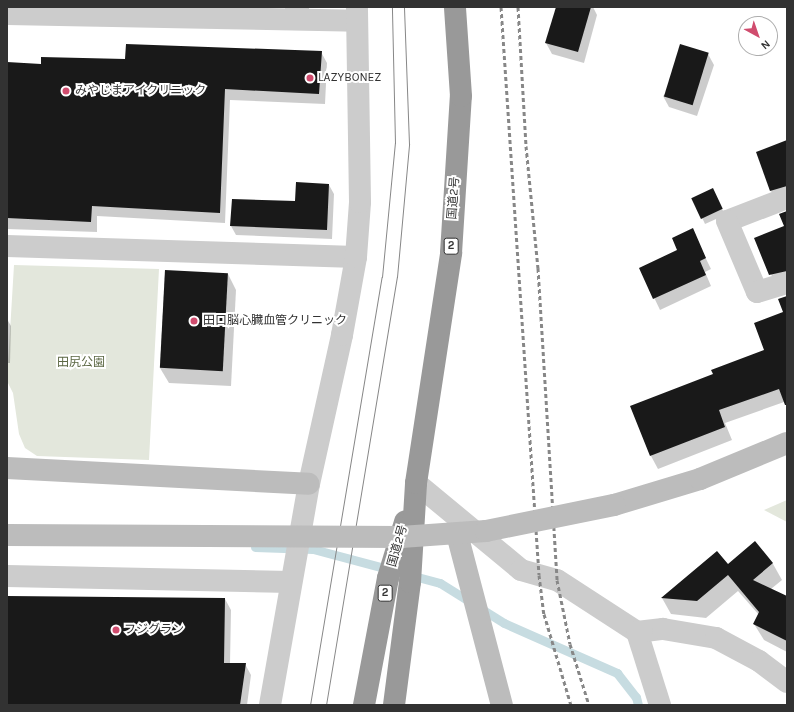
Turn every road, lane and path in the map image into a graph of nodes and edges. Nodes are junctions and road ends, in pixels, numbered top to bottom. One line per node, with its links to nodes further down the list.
1 (455, 7): 10 (highway, 国道2号 / 2)
2 (7, 14): 3 (street)
3 (357, 14): 6 (street)
4 (787, 198): 7 (street)
5 (7, 246): 6 (street)
6 (356, 257): 11 (street)
7 (787, 283)
8 (787, 443): 12 (street, bridge)
9 (7, 468): 11 (street)
10 (416, 483): 16 (street); 19 (highway, 国道2号 / 2); 20 (highway, 国道2号 / 2)
11 (309, 484): 15 (street)
12 (456, 534): 13 (street, bridge); 21 (street)
13 (7, 535)
14 (7, 576): 15 (street)
15 (291, 582): 18 (street)
16 (637, 632): 17 (street); 22 (street)
17 (787, 682)
18 (270, 705)
19 (364, 705)
20 (394, 705)
21 (502, 705)
22 (660, 705)

